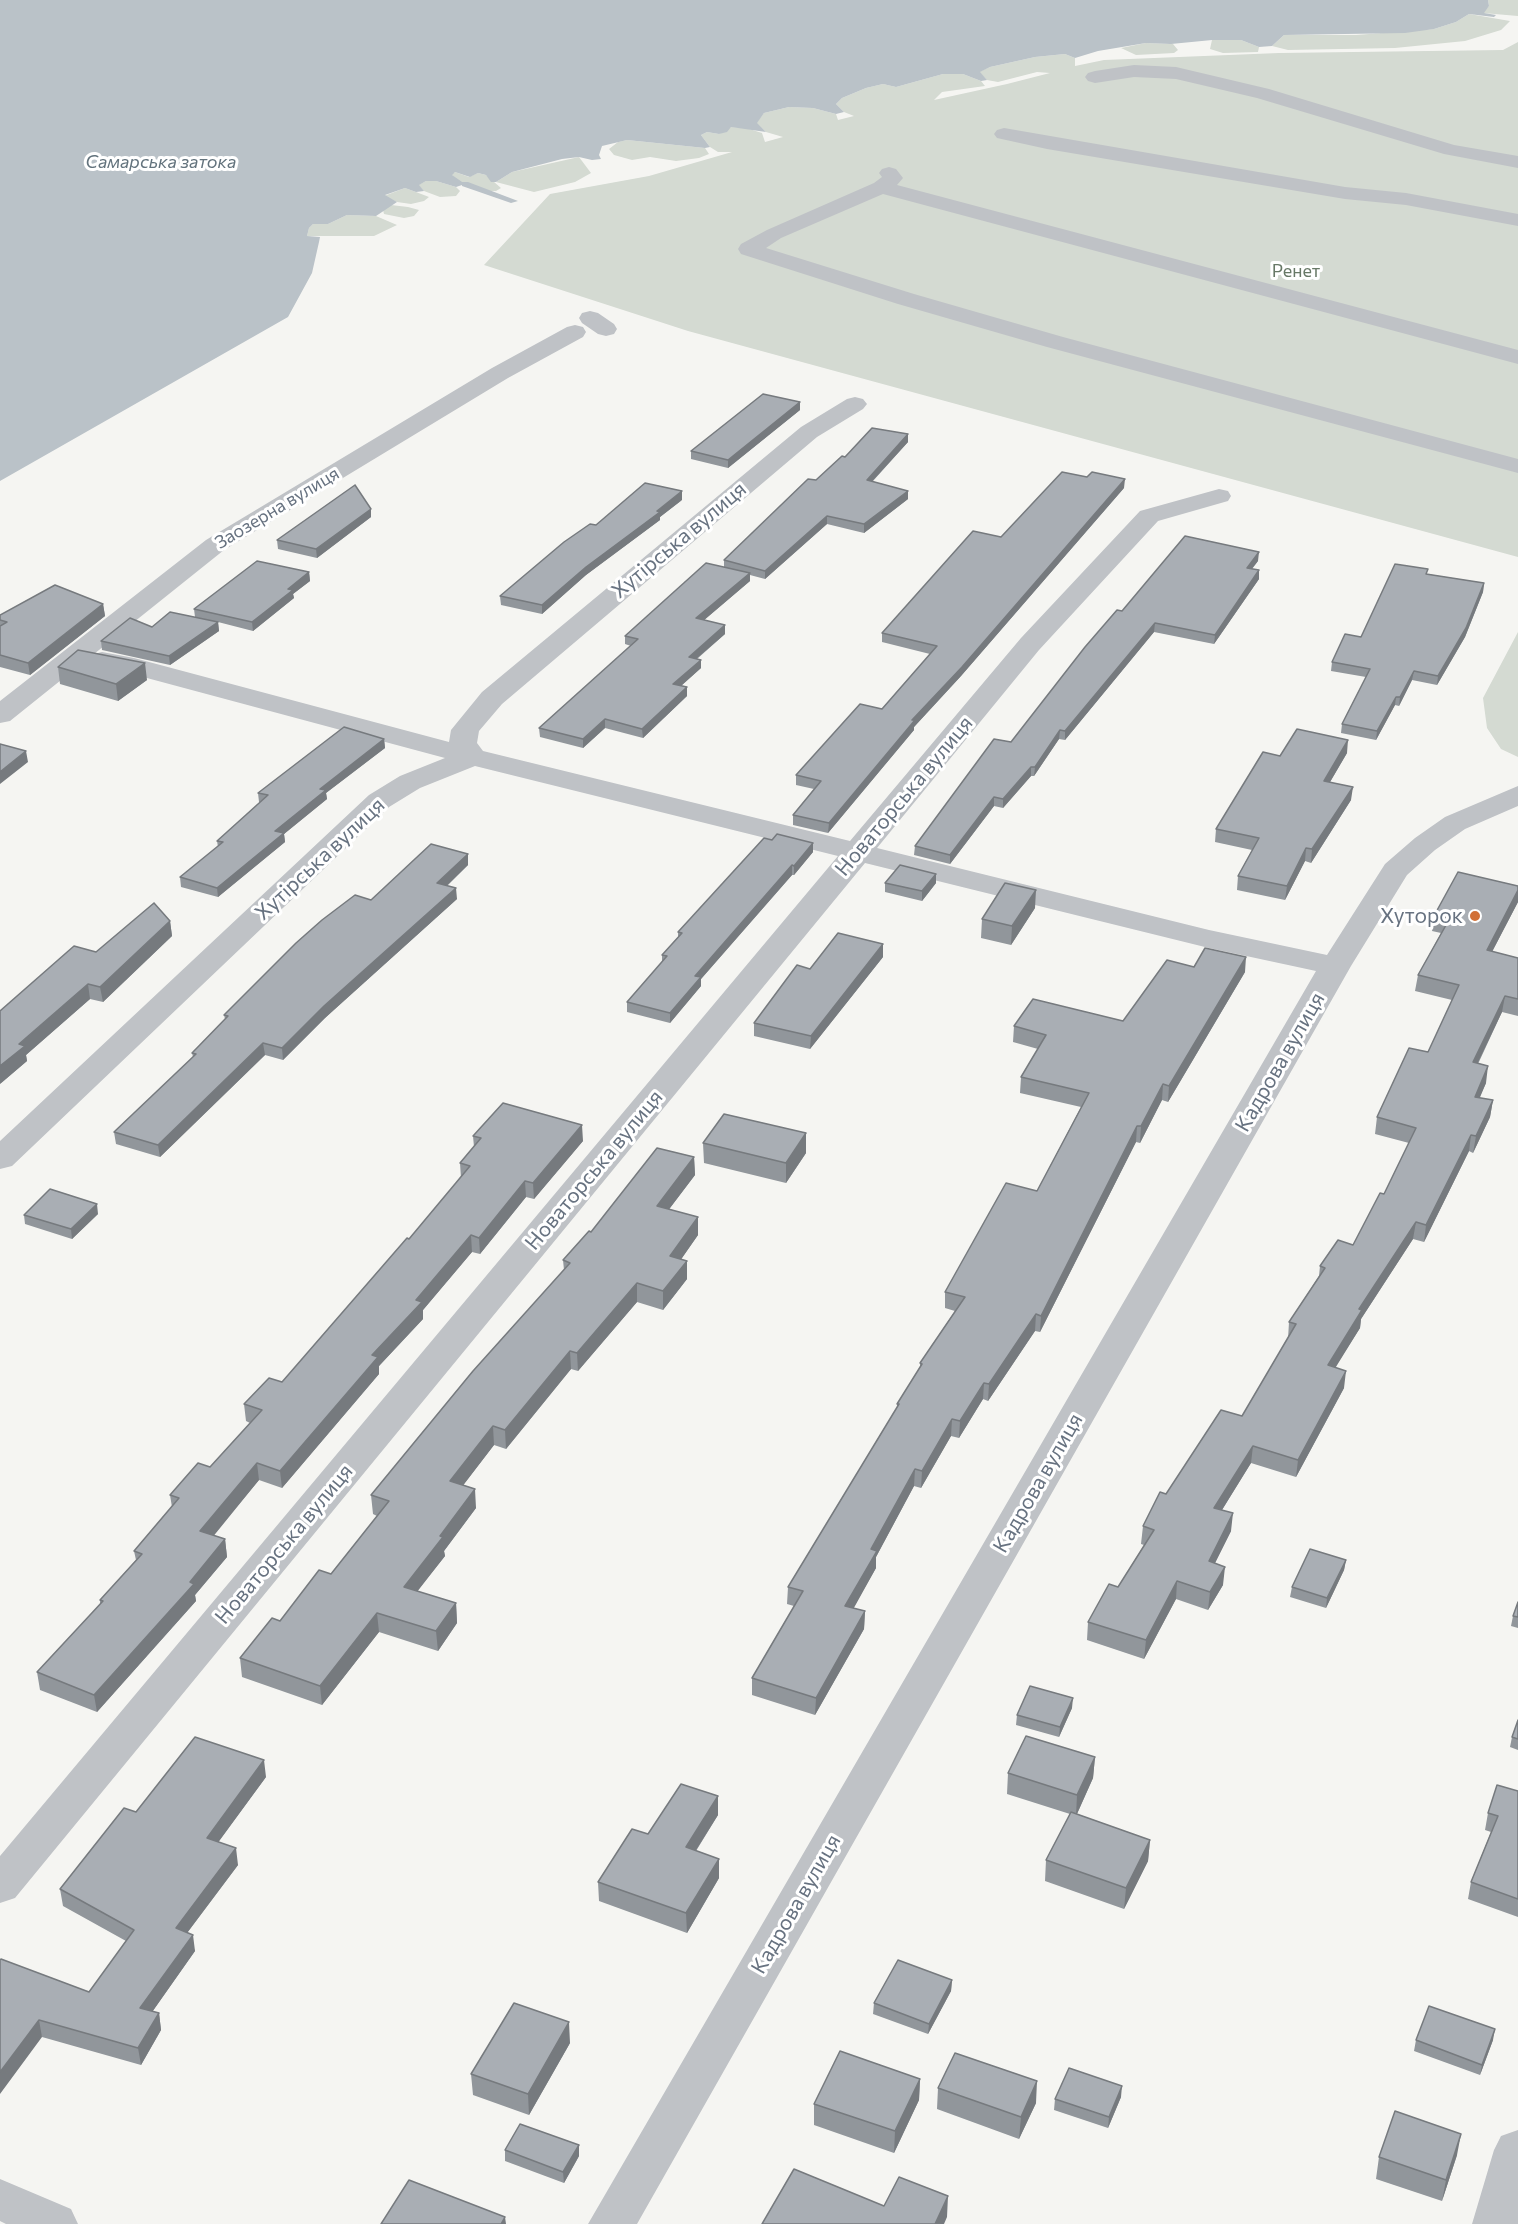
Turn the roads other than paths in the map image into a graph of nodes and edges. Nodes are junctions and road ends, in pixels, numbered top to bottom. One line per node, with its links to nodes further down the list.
1 (1095, 76): 3 (street)
2 (1004, 134): 4 (street)
3 (1518, 162)
4 (1518, 220)
5 (590, 326): 10 (street, Заозерна вулиця)
6 (1518, 357): 8 (street)
7 (855, 404): 12 (street, Хутірська вулиця)
8 (1518, 466)
9 (1219, 496): 14 (street, Новаторська вулиця)
10 (77, 656): 11 (street, Заозерна вулиця); 12 (street)
11 (0, 716)
12 (473, 757): 14 (street); 16 (street, Хутірська вулиця)
13 (1518, 795): 15 (street, Кадрова вулиця)
14 (857, 852): 15 (street); 17 (street, Новаторська вулиця)
15 (1335, 966): 21 (street, Кадрова вулиця)
16 (0, 1159)
17 (0, 1886)
18 (1518, 2150): 22 (street)
19 (0, 2199): 20 (street)
20 (54, 2224)
21 (612, 2224)
22 (1496, 2224)

